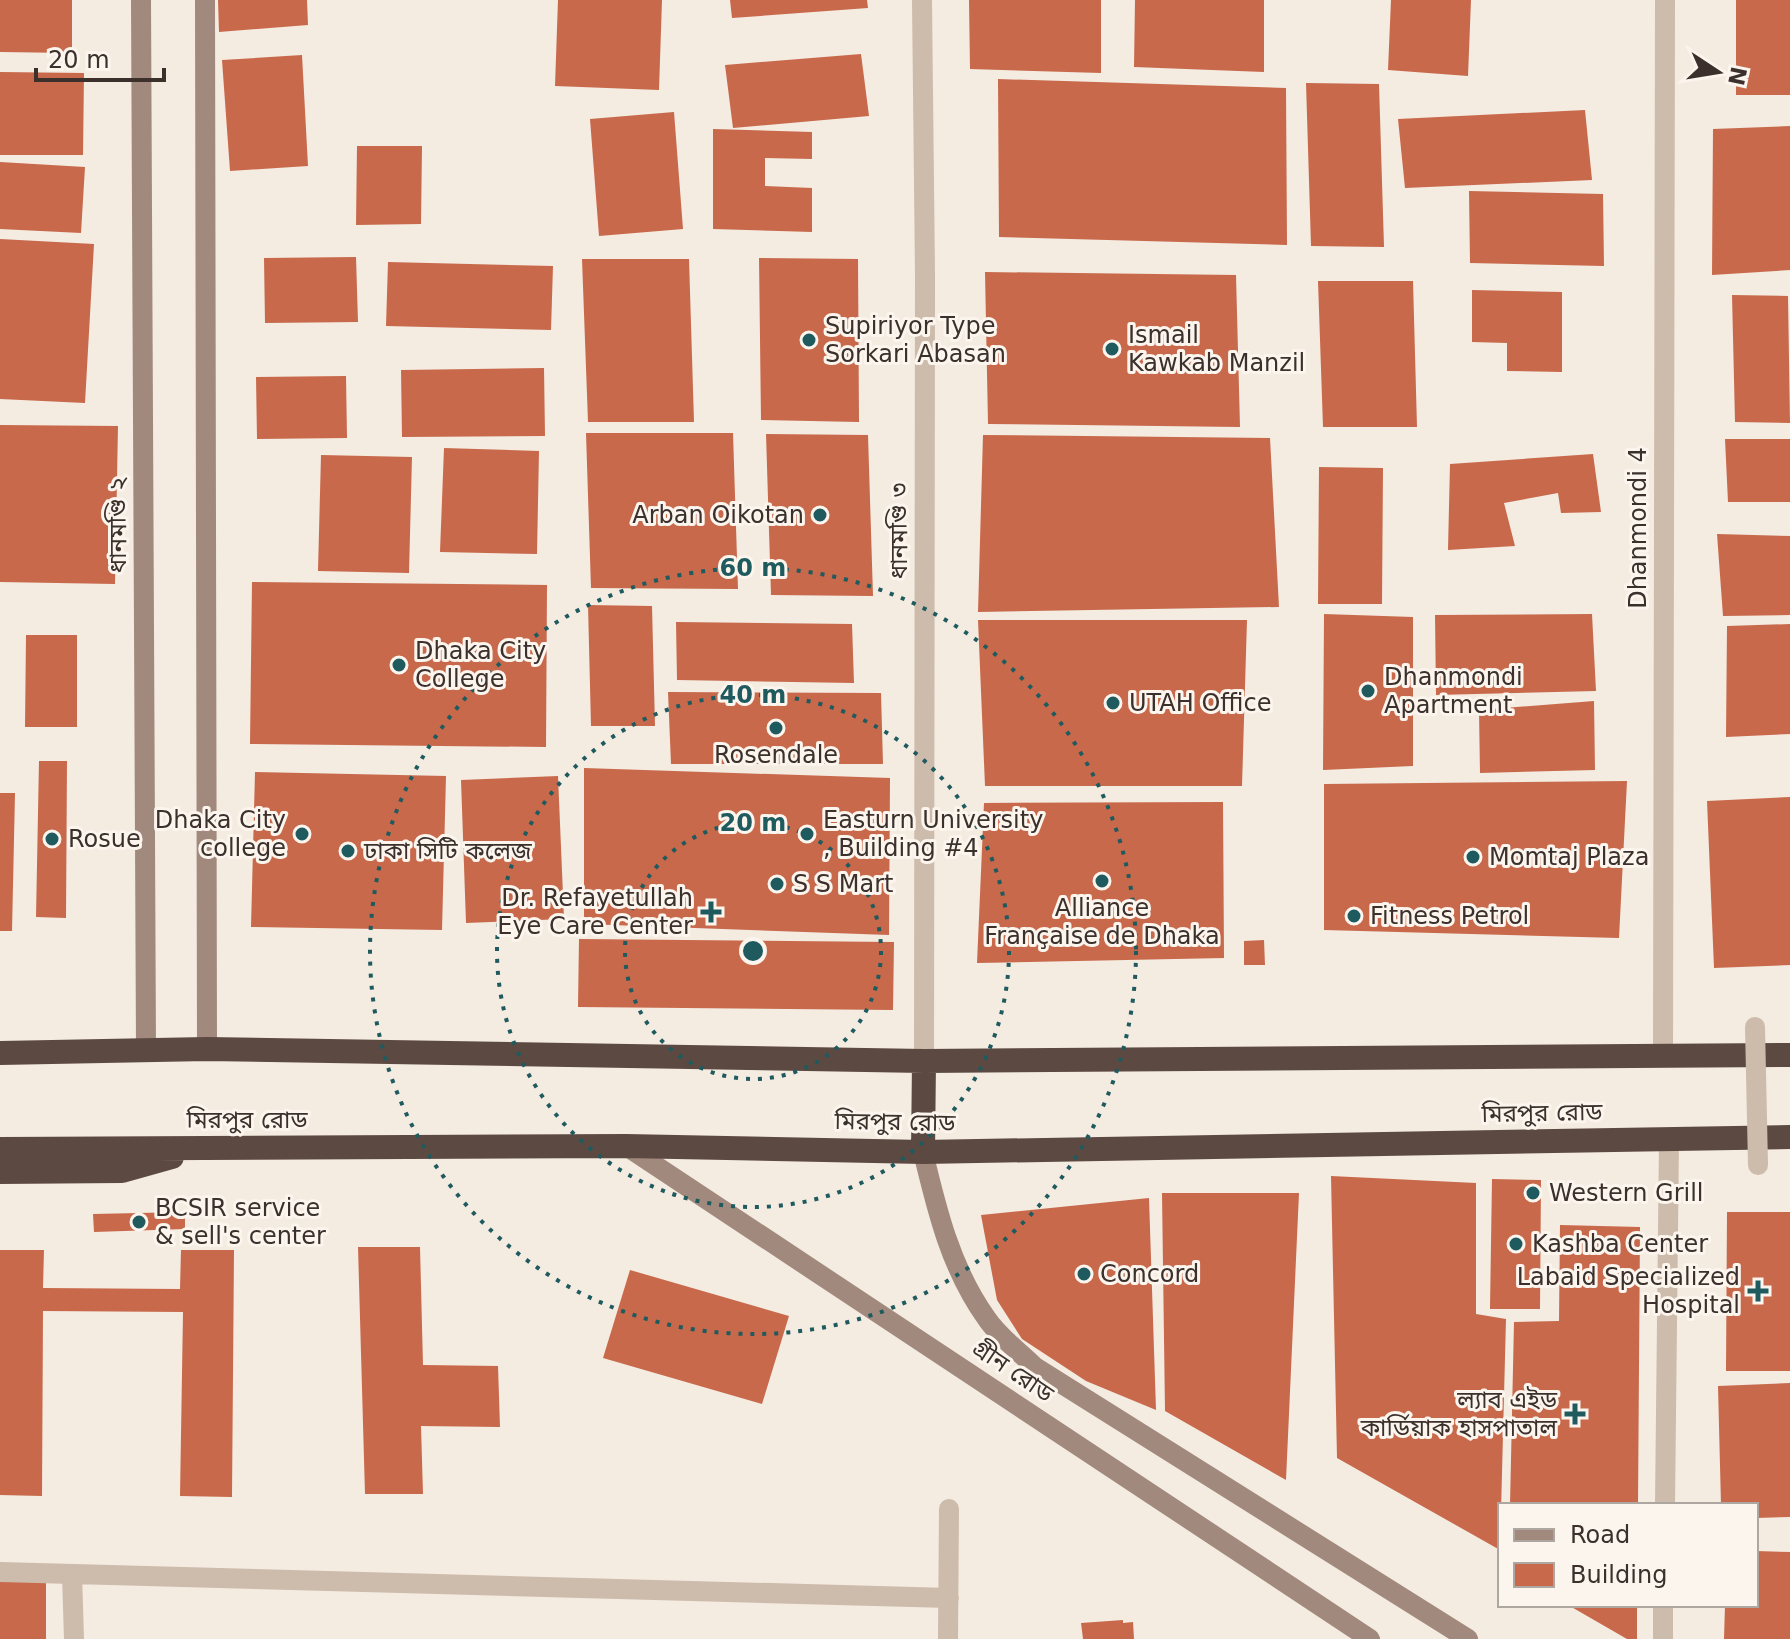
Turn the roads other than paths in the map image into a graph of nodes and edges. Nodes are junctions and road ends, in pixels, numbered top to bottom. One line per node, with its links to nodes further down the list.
1 (141, 0): 6 (main road, ধানমণ্ডি ২)
2 (205, 0): 7 (main road)
3 (922, 0): 12 (street, ধানমণ্ডি ৩)
4 (1665, 0): 9 (street, Dhanmondi 4)
5 (1755, 1027): 10 (street, bridge)
6 (146, 1049): 7 (highway); 8 (highway)
7 (207, 1049): 12 (highway)
8 (0, 1053)
9 (1663, 1055): 10 (highway); 12 (highway)
10 (1758, 1055): 11 (highway); 14 (street, bridge)
11 (1790, 1055)
12 (924, 1061): 19 (highway)
13 (1790, 1137): 14 (highway, মিরপুর রোড)
14 (1758, 1138): 15 (highway, মিরপুর রোড); 20 (street, bridge)
15 (1669, 1139): 19 (highway, মিরপুর রোড); 22 (street)
16 (626, 1146): 17 (highway, মিরপুর রোড); 19 (highway, মিরপুর রোড); 30 (main road, গ্রীন রোড)
17 (201, 1148): 18 (highway, মিরপুর রোড); 21 (highway)
18 (0, 1149)
19 (923, 1152): 31 (main road, গ্রীন রোড)
20 (1758, 1165)
21 (0, 1172)
22 (1665, 1503)
23 (949, 1509): 26 (street)
24 (0, 1572): 25 (street)
25 (72, 1574): 26 (street); 28 (street)
26 (949, 1598): 29 (street)
27 (1663, 1607): 32 (street)
28 (74, 1639)
29 (948, 1639)
30 (1370, 1639)
31 (1468, 1639)
32 (1663, 1639)

